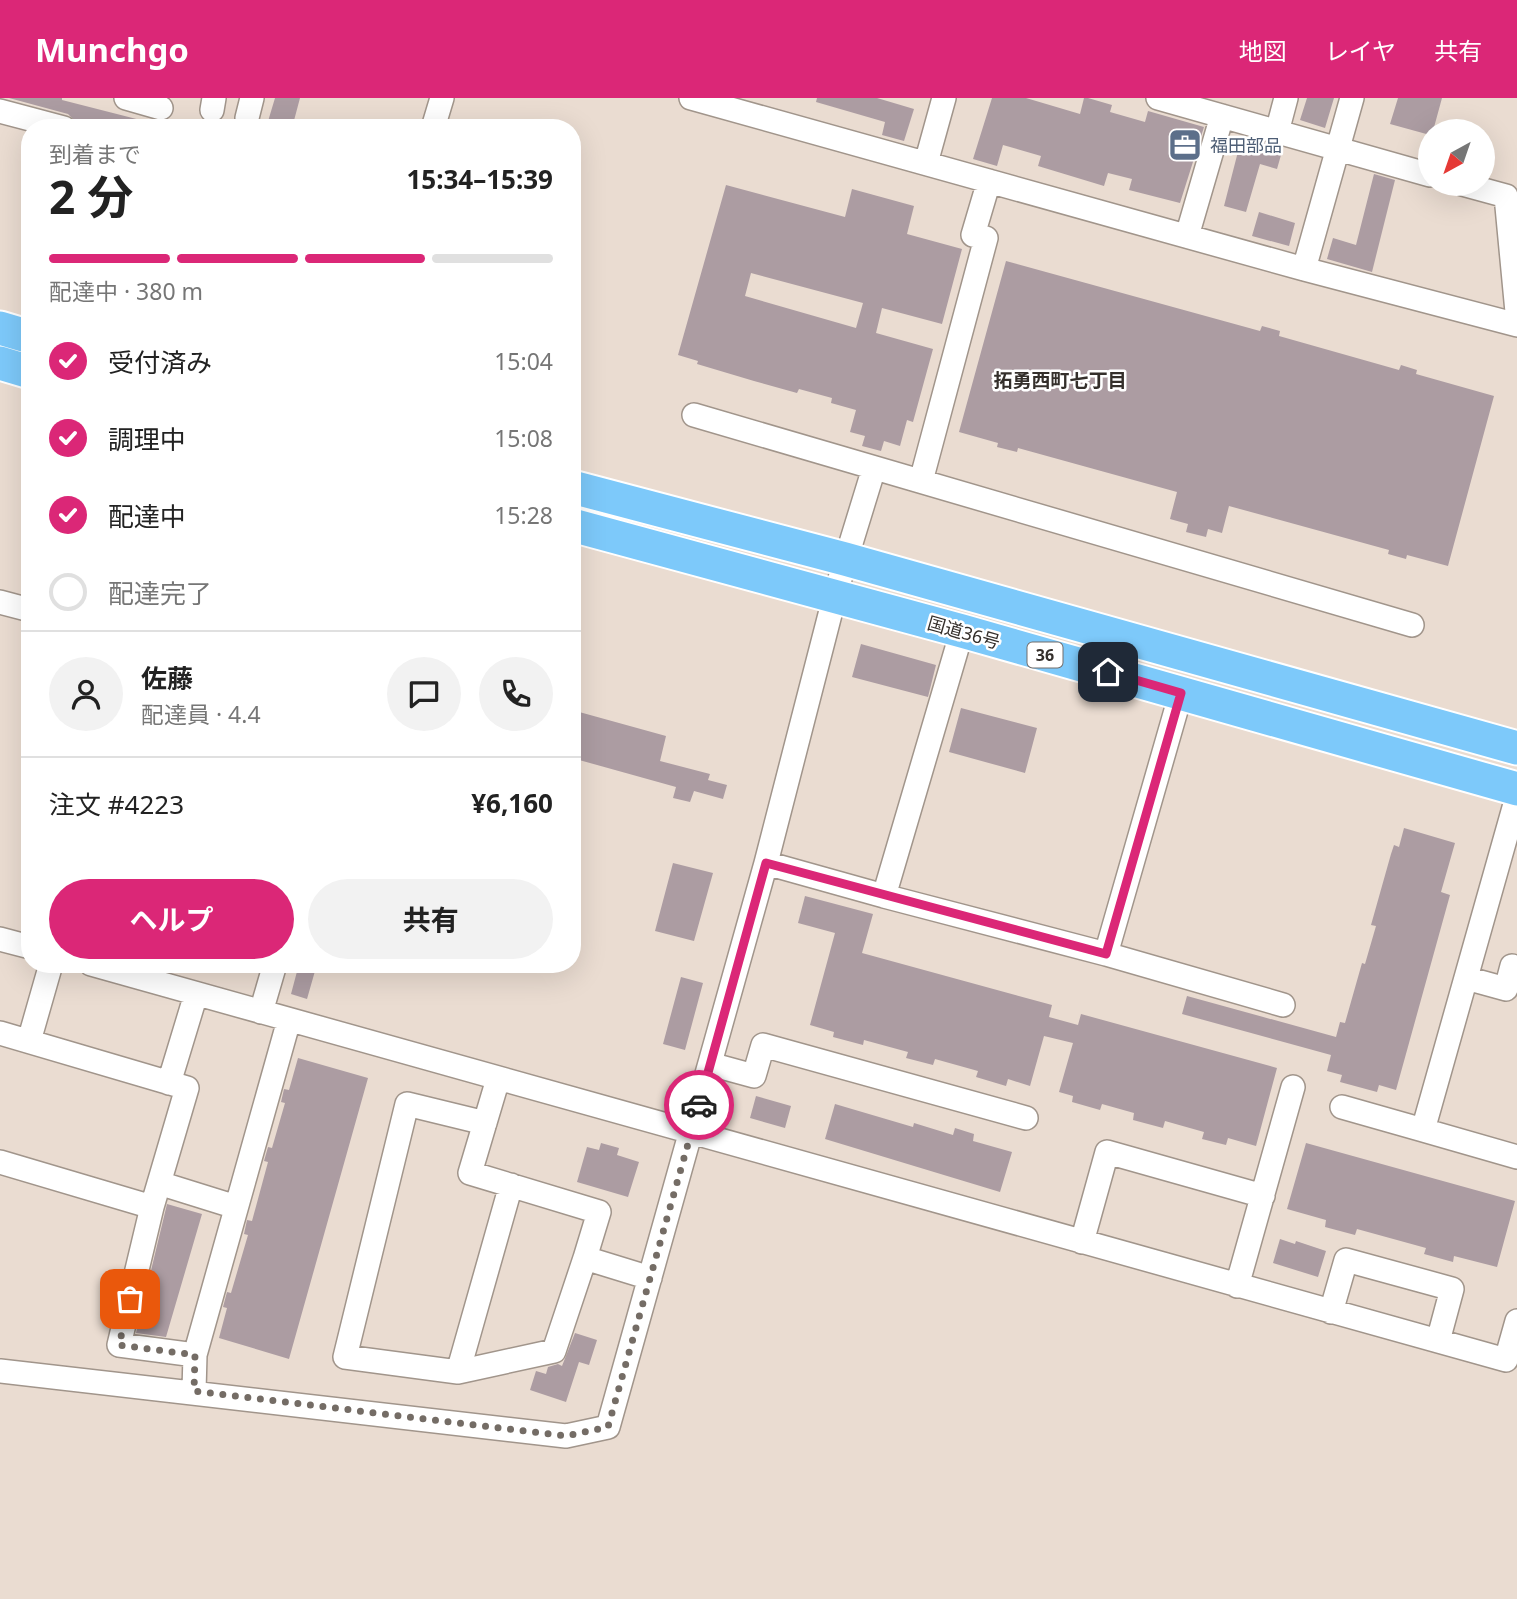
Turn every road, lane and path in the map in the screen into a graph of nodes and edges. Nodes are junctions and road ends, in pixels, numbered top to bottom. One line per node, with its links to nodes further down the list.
1 (126, 98): 8 (street)
2 (442, 98): 12 (street)
3 (691, 98): 15 (street)
4 (944, 98): 15 (street)
5 (1158, 98): 10 (street)
6 (1286, 98): 13 (street)
7 (1352, 98): 14 (street)
8 (161, 107)
9 (0, 111): 11 (street)
10 (1222, 116): 13 (street); 19 (street)
11 (30, 119)
12 (436, 119)
13 (1277, 132): 14 (street)
14 (1338, 149): 16 (street); 20 (street)
15 (926, 163): 17 (street)
16 (1418, 172)
17 (989, 181): 19 (street); 29 (street)
18 (1495, 193): 21 (street)
19 (1186, 236): 20 (street)
20 (1304, 269): 22 (street)
21 (1517, 312)
22 (1517, 326)
23 (0, 328): 24 (highway)
24 (21, 334)
25 (0, 363): 26 (highway)
26 (21, 369)
27 (694, 415): 28 (street)
28 (874, 468): 29 (street); 32 (street)
29 (921, 481): 36 (street)
30 (581, 489): 32 (highway, 36)
31 (581, 527): 33 (highway, 国道36号 / 36)
32 (845, 559): 33 (street); 39 (highway, 36)
33 (835, 595): 37 (highway, 国道36号 / 36); 43 (street)
34 (0, 602): 35 (street)
35 (21, 608)
36 (1412, 625)
37 (962, 631): 38 (highway, 国道36号 / 36); 44 (street)
38 (1181, 693): 40 (highway, 国道36号 / 36); 47 (street)
39 (1517, 748)
40 (1517, 789)
41 (1517, 797): 42 (street)
42 (1510, 848): 52 (street)
43 (766, 863): 44 (street); 59 (street)
44 (884, 896): 47 (street)
45 (0, 939): 46 (street)
46 (21, 945)
47 (1106, 954): 54 (street)
48 (1517, 968): 52 (street)
49 (48, 973): 58 (street)
50 (122, 973): 53 (street)
51 (272, 973): 55 (street)
52 (1466, 978): 66 (street)
53 (196, 994): 55 (street); 61 (street)
54 (1283, 1005)
55 (261, 1012): 56 (street)
56 (289, 1020): 60 (street); 74 (street)
57 (0, 1032): 58 (street)
58 (29, 1041): 61 (street)
59 (710, 1064): 64 (street); 67 (street)
60 (498, 1079): 65 (street); 67 (street)
61 (169, 1083): 70 (street)
62 (1293, 1087): 72 (street)
63 (1342, 1107): 66 (street)
64 (1026, 1118)
65 (485, 1123): 71 (street); 84 (street)
66 (1423, 1130): 68 (street)
67 (691, 1134): 75 (street); 77 (street)
68 (1517, 1157)
69 (0, 1162): 73 (street)
70 (159, 1183): 73 (street); 74 (street)
71 (511, 1185): 76 (street); 84 (street)
72 (1263, 1196): 75 (street); 78 (street)
73 (152, 1207): 82 (street)
74 (236, 1207): 82 (street)
75 (1082, 1242): 78 (street)
76 (585, 1258): 77 (street); 84 (street)
77 (650, 1278): 85 (street)
78 (1237, 1286): 79 (street)
79 (1331, 1312): 81 (street); 81 (street)
80 (1517, 1321): 81 (street)
81 (1438, 1341)
82 (195, 1355): 85 (street)
83 (0, 1371): 85 (street)
84 (458, 1372)
85 (194, 1391)

